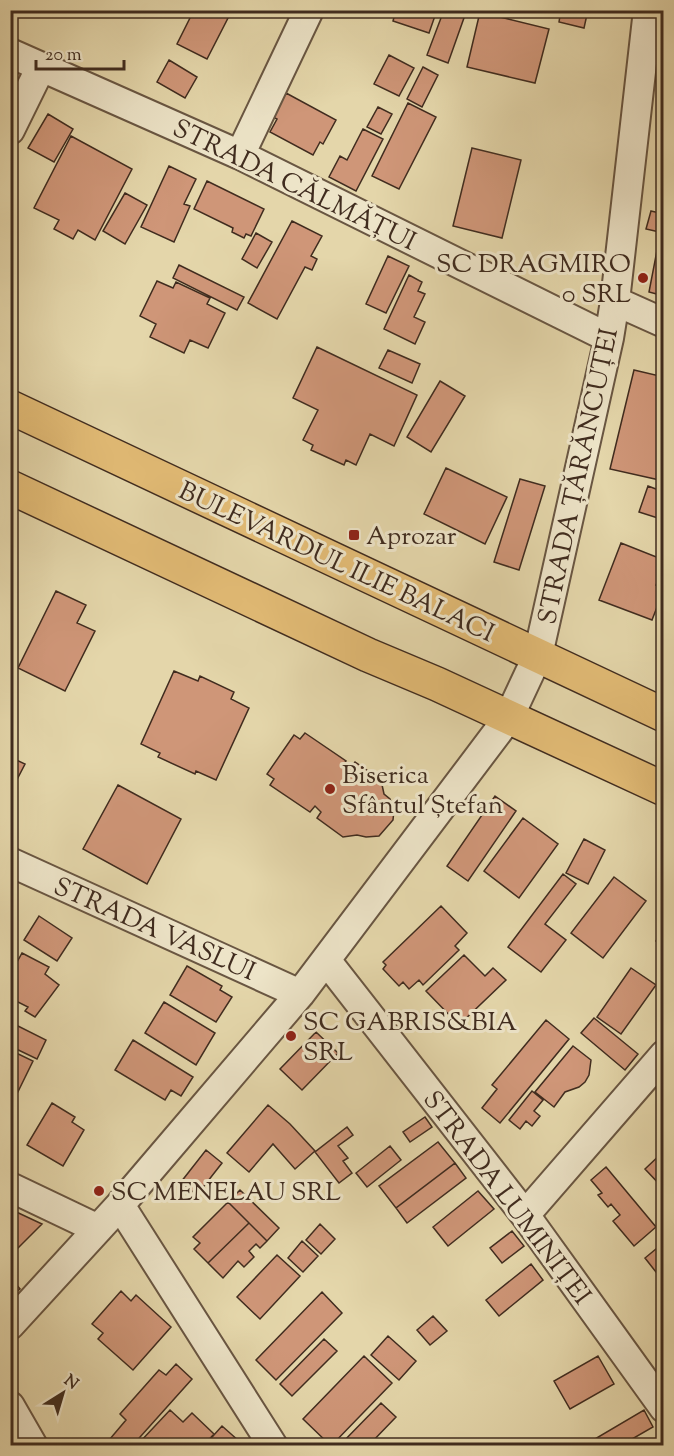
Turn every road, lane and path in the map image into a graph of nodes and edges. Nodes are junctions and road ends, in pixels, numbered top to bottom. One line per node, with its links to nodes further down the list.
1 (309, 10): 6 (street)
2 (648, 10): 7 (street, STRADA ȚĂRĂNCUȚEI)
3 (10, 53): 4 (street, STRADA CĂLMĂȚUI)
4 (41, 67): 5 (street); 6 (street, STRADA CĂLMĂȚUI)
5 (10, 130)
6 (240, 155): 9 (street, STRADA CĂLMĂȚUI)
7 (615, 301): 8 (street); 9 (street, STRADA ȚĂRĂNCUȚEI)
8 (663, 323)
9 (609, 338): 12 (street, STRADA ȚĂRĂNCUȚEI)
10 (10, 407): 12 (main road, BULEVARDUL ILIE BALACI)
11 (10, 487): 14 (main road)
12 (538, 655): 13 (main road, BULEVARDUL ILIE BALACI); 14 (street, STRADA ȚĂRĂNCUȚEI)
13 (663, 714)
14 (509, 717): 15 (main road); 17 (street, STRADA ȚĂRĂNCUȚEI)
15 (663, 789)
16 (10, 862): 18 (street, STRADA VASLUI)
17 (326, 960): 18 (street, STRADA ȚĂRĂNCUȚEI); 22 (street, STRADA LUMINIȚEI)
18 (300, 994): 21 (street, STRADA ȚĂRĂNCUȚEI)
19 (663, 1055): 22 (street)
20 (10, 1188): 23 (street)
21 (120, 1205): 23 (street, STRADA ȚĂRĂNCUȚEI); 28 (street)
22 (525, 1215): 26 (street, STRADA LUMINIȚEI)
23 (98, 1229): 24 (street, STRADA ȚĂRĂNCUȚEI)
24 (10, 1325)
25 (10, 1406): 27 (street)
26 (663, 1408)
27 (33, 1446)
28 (273, 1446)

